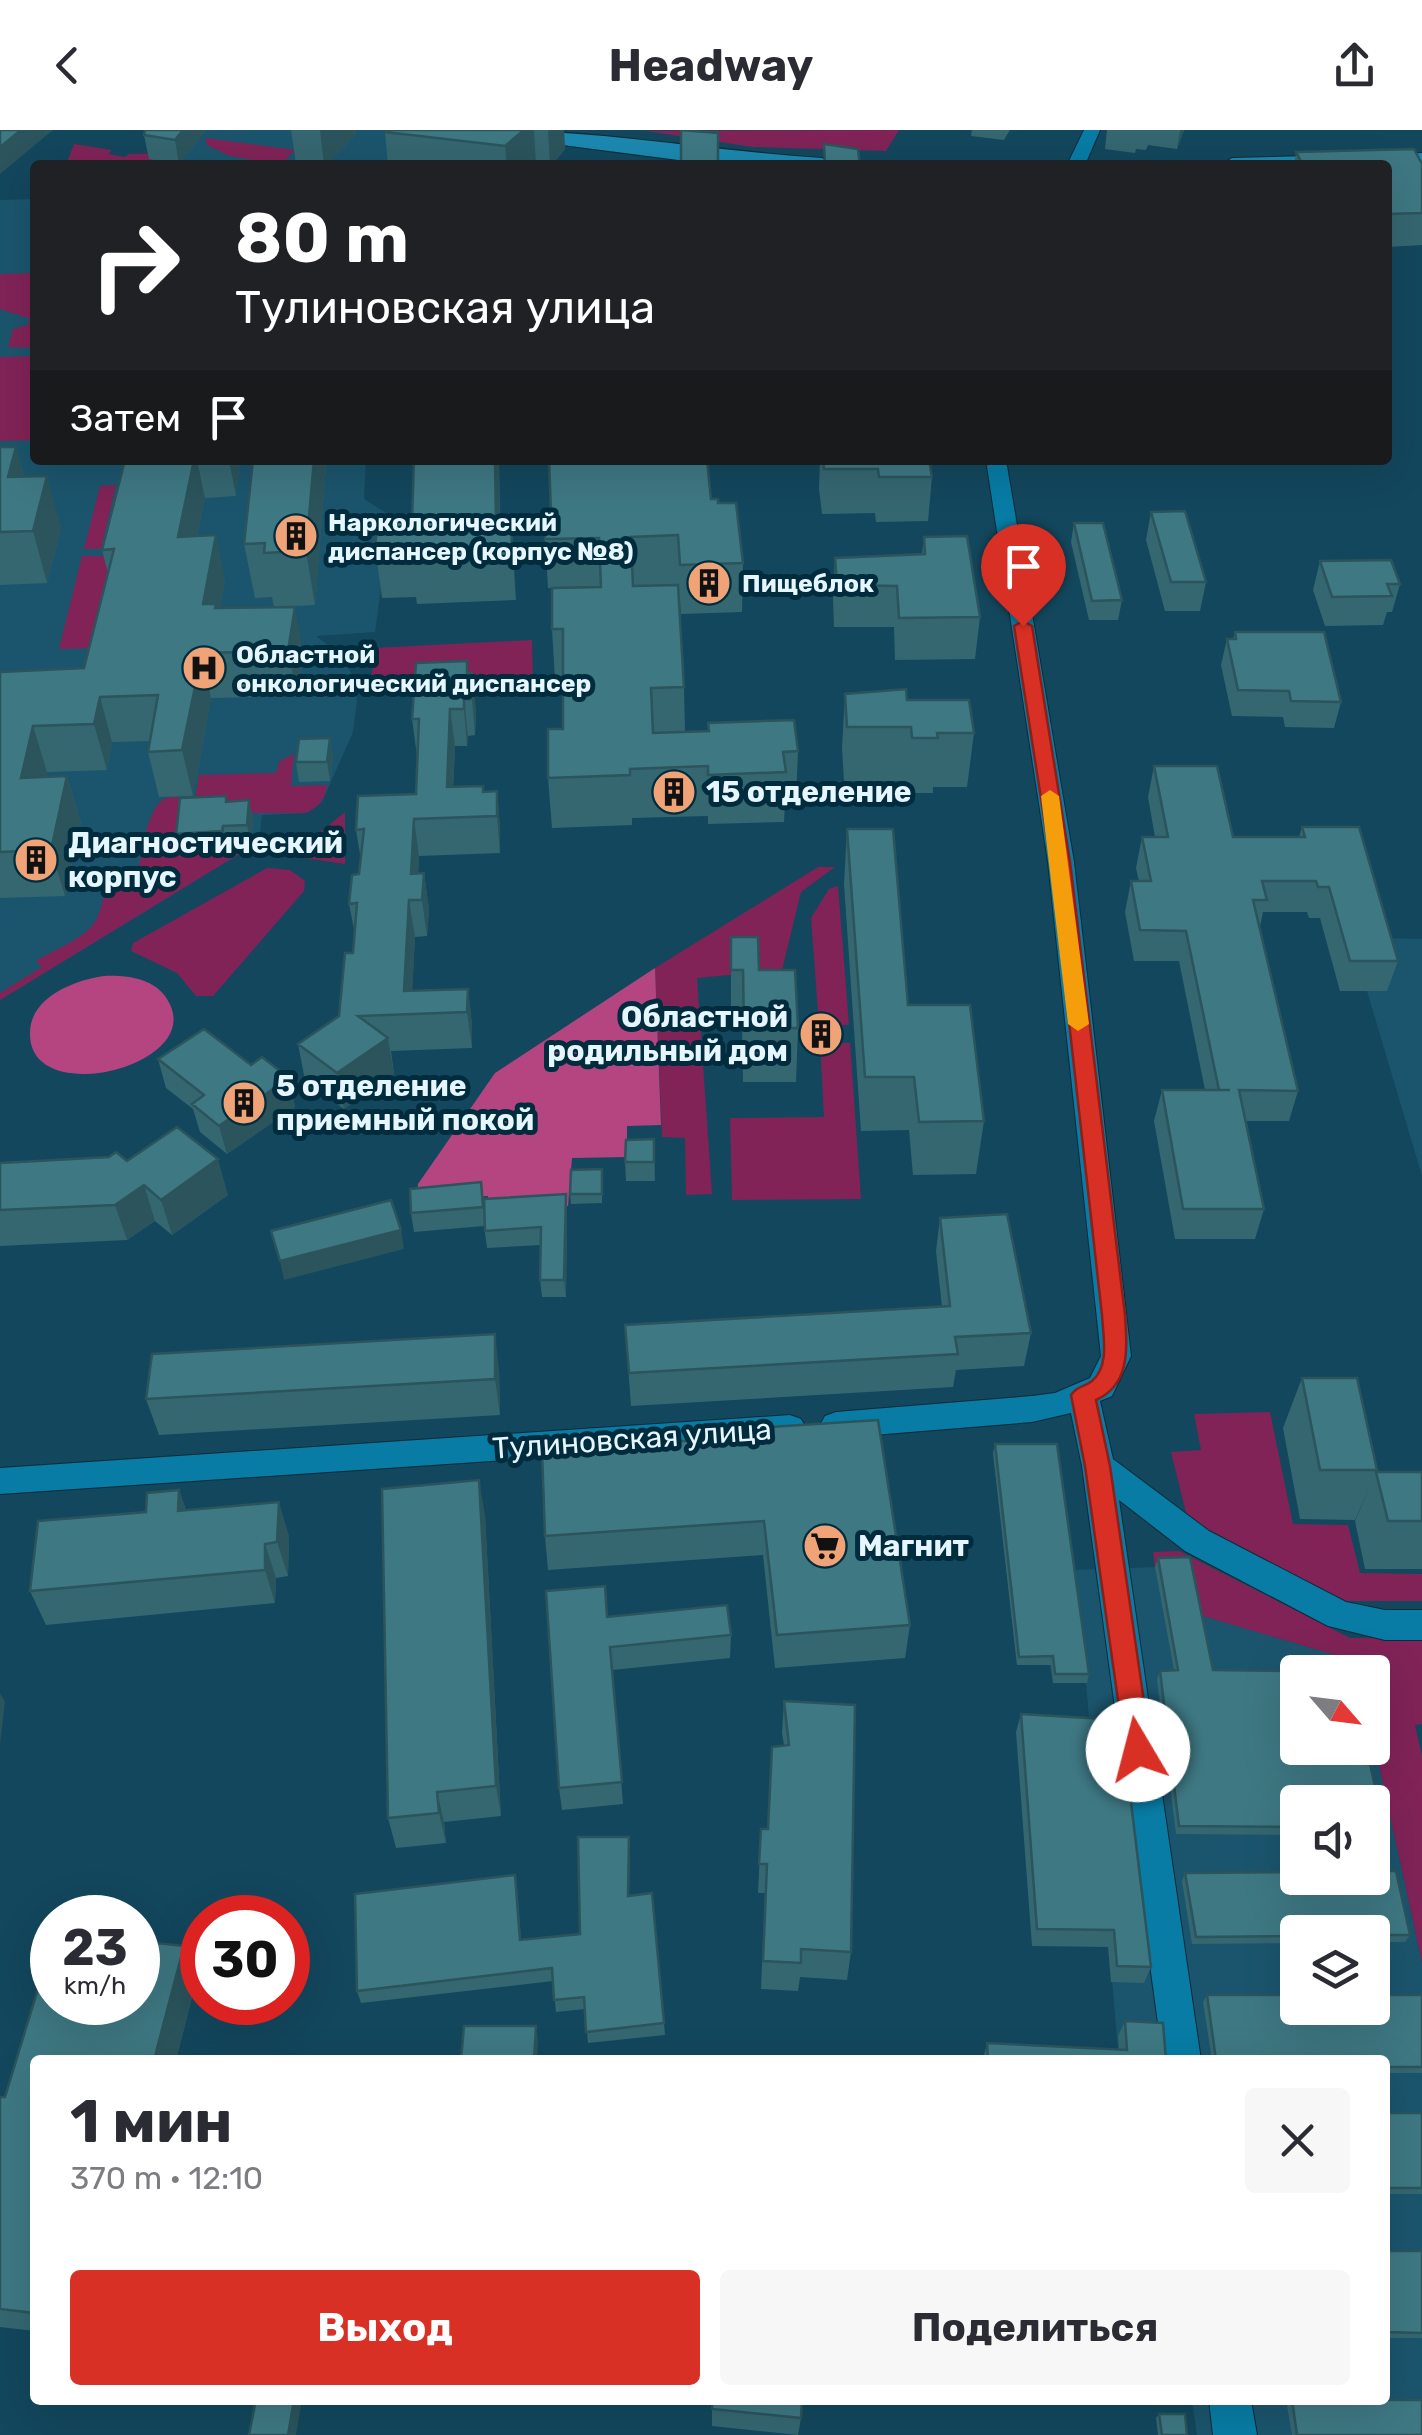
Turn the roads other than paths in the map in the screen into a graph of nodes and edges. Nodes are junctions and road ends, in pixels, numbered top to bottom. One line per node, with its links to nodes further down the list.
1 (501, 130): 3 (street)
2 (1092, 130): 5 (street)
3 (619, 136): 4 (street)
4 (740, 160)
5 (1078, 160)
6 (1422, 160): 7 (street)
7 (1392, 161)
8 (997, 465): 9 (street)
9 (1083, 1395): 10 (street); 11 (street, Тулиновская улица)
10 (1098, 1466): 12 (street); 13 (street)
11 (0, 1481)
12 (1422, 1625)
13 (1181, 2055)
14 (1231, 2405): 15 (street)
15 (1236, 2435)

